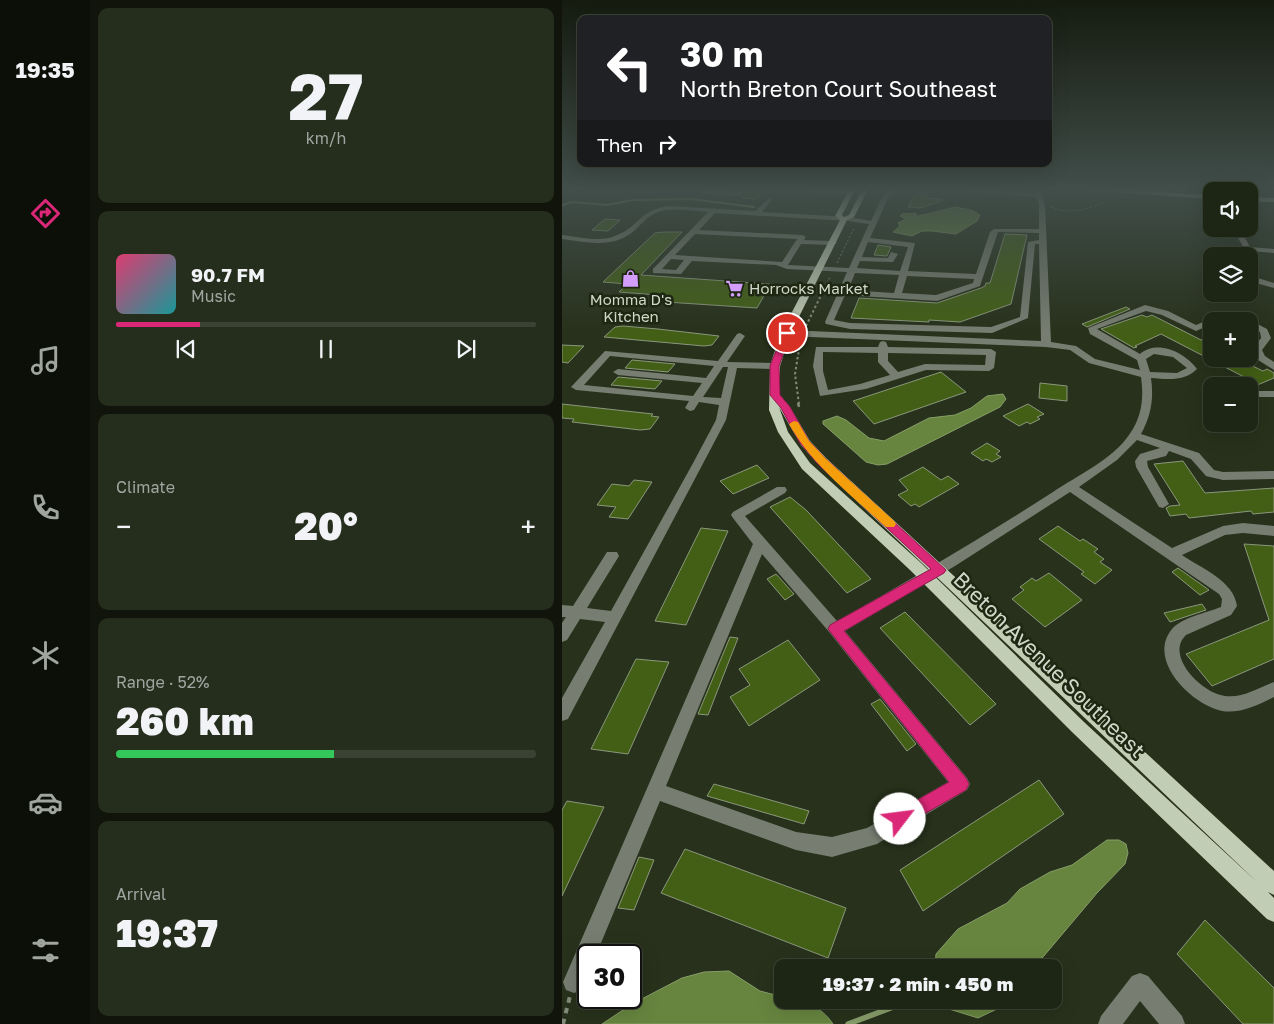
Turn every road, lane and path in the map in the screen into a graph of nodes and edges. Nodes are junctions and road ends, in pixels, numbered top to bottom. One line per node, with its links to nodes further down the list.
1 (620, 236): 9 (street)
2 (690, 236): 16 (street)
3 (803, 236): 19 (street)
4 (810, 236): 12 (street)
5 (836, 236): 12 (main road, Breton Avenue Southeast)
6 (868, 236): 10 (street)
7 (993, 236): 23 (street)
8 (1042, 236): 11 (street)
9 (562, 237)
10 (866, 240): 18 (street); 22 (street)
11 (1043, 242): 28 (street); 29 (street)
12 (833, 243): 20 (main road, Breton Avenue Southeast)
13 (1258, 250): 14 (street)
14 (1274, 251)
15 (894, 254): 18 (street)
16 (669, 258): 17 (street); 17 (street)
17 (690, 258): 19 (street)
18 (858, 260): 21 (street)
19 (783, 266): 20 (street)
20 (820, 268): 21 (street); 33 (main road, Breton Avenue Southeast)
21 (853, 270): 22 (street); 26 (street)
22 (903, 273): 23 (street); 27 (street)
23 (979, 277): 27 (street)
24 (1258, 281): 25 (street)
25 (1274, 286)
26 (843, 292): 27 (street); 32 (street)
27 (897, 295)
28 (1025, 299): 29 (street); 32 (street)
29 (1045, 300): 37 (street)
30 (1203, 325): 43 (street)
31 (1258, 328): 38 (street)
32 (992, 330): 36 (street)
33 (787, 333): 35 (street); 45 (main road, Breton Avenue Southeast)
34 (740, 336): 44 (street)
35 (884, 338): 36 (street); 39 (street)
36 (990, 341): 37 (street); 40 (street)
37 (1046, 344): 48 (street)
38 (1258, 349)
39 (882, 350): 40 (street); 49 (street); 49 (street)
40 (991, 352): 49 (street)
41 (1258, 352): 46 (street)
42 (633, 355): 44 (street); 47 (street); 51 (street)
43 (1141, 358): 48 (street); 48 (street)
44 (727, 364): 45 (street); 50 (street); 55 (street)
45 (775, 366): 67 (main road, Breton Avenue Southeast)
46 (1274, 367)
47 (618, 372): 50 (street); 51 (street)
48 (1146, 375): 57 (street)
49 (896, 376)
50 (709, 381): 54 (street)
51 (601, 390): 54 (street)
52 (1258, 394): 53 (street)
53 (1274, 394)
54 (697, 399): 55 (street); 56 (street)
55 (725, 402): 69 (street)
56 (690, 408)
57 (1135, 436): 58 (street); 60 (street)
58 (1167, 446): 59 (street); 62 (street)
59 (1274, 475)
60 (1071, 487): 65 (street); 67 (street)
61 (782, 490): 64 (street)
62 (1163, 504)
63 (1274, 532): 65 (street)
64 (760, 543): 70 (street); 74 (street)
65 (1171, 554): 72 (street)
66 (612, 556): 68 (street)
67 (933, 574): 70 (street); 75 (main road, Breton Avenue Southeast); 76 (main road, Breton Avenue Southeast)
68 (569, 612): 69 (street); 71 (street)
69 (615, 617): 73 (street)
70 (835, 629): 74 (street)
71 (562, 636)
72 (1274, 689)
73 (564, 708)
74 (656, 791): 77 (street)
75 (1274, 885)
76 (1274, 912)
77 (574, 982): 78 (path)
78 (563, 1024)
79 (1109, 1024): 80 (street)
80 (1174, 1024)

